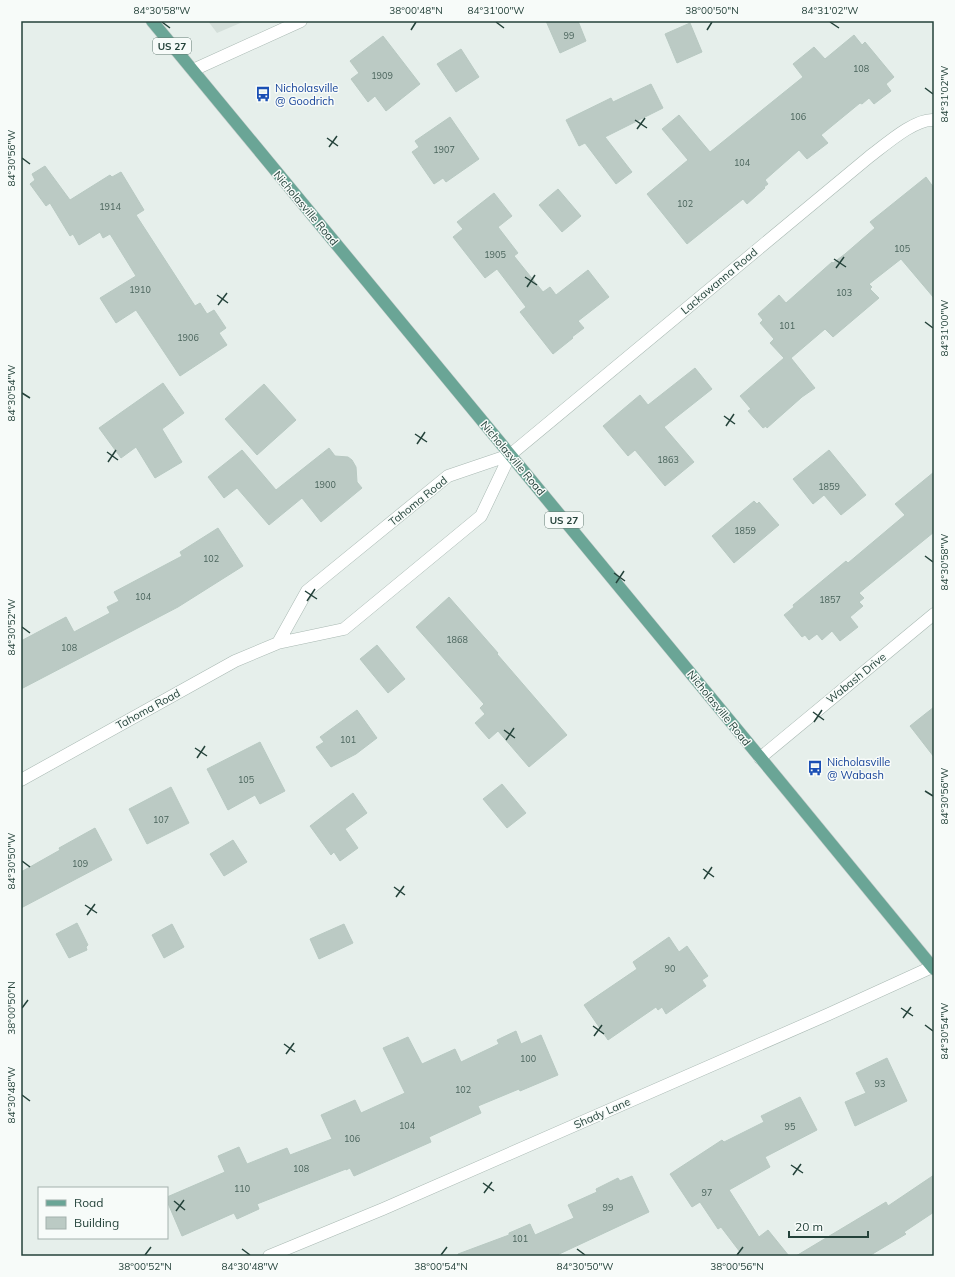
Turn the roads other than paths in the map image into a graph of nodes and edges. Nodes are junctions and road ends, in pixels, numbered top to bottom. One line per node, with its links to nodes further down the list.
1 (152, 21): 3 (main road, Nicholasville Road / US 27)
2 (301, 21): 3 (street)
3 (193, 70): 5 (main road, Nicholasville Road / US 27)
4 (934, 120): 5 (street, Lackawanna Road)
5 (510, 455): 7 (street, Tahoma Road); 7 (street, Tahoma Road); 8 (main road, Nicholasville Road / US 27)
6 (934, 614): 8 (street, Wabash Drive)
7 (278, 643): 9 (street, Tahoma Road)
8 (760, 758): 10 (main road, Nicholasville Road / US 27)
9 (21, 780)
10 (933, 968): 11 (street, Shady Lane)
11 (269, 1256)

